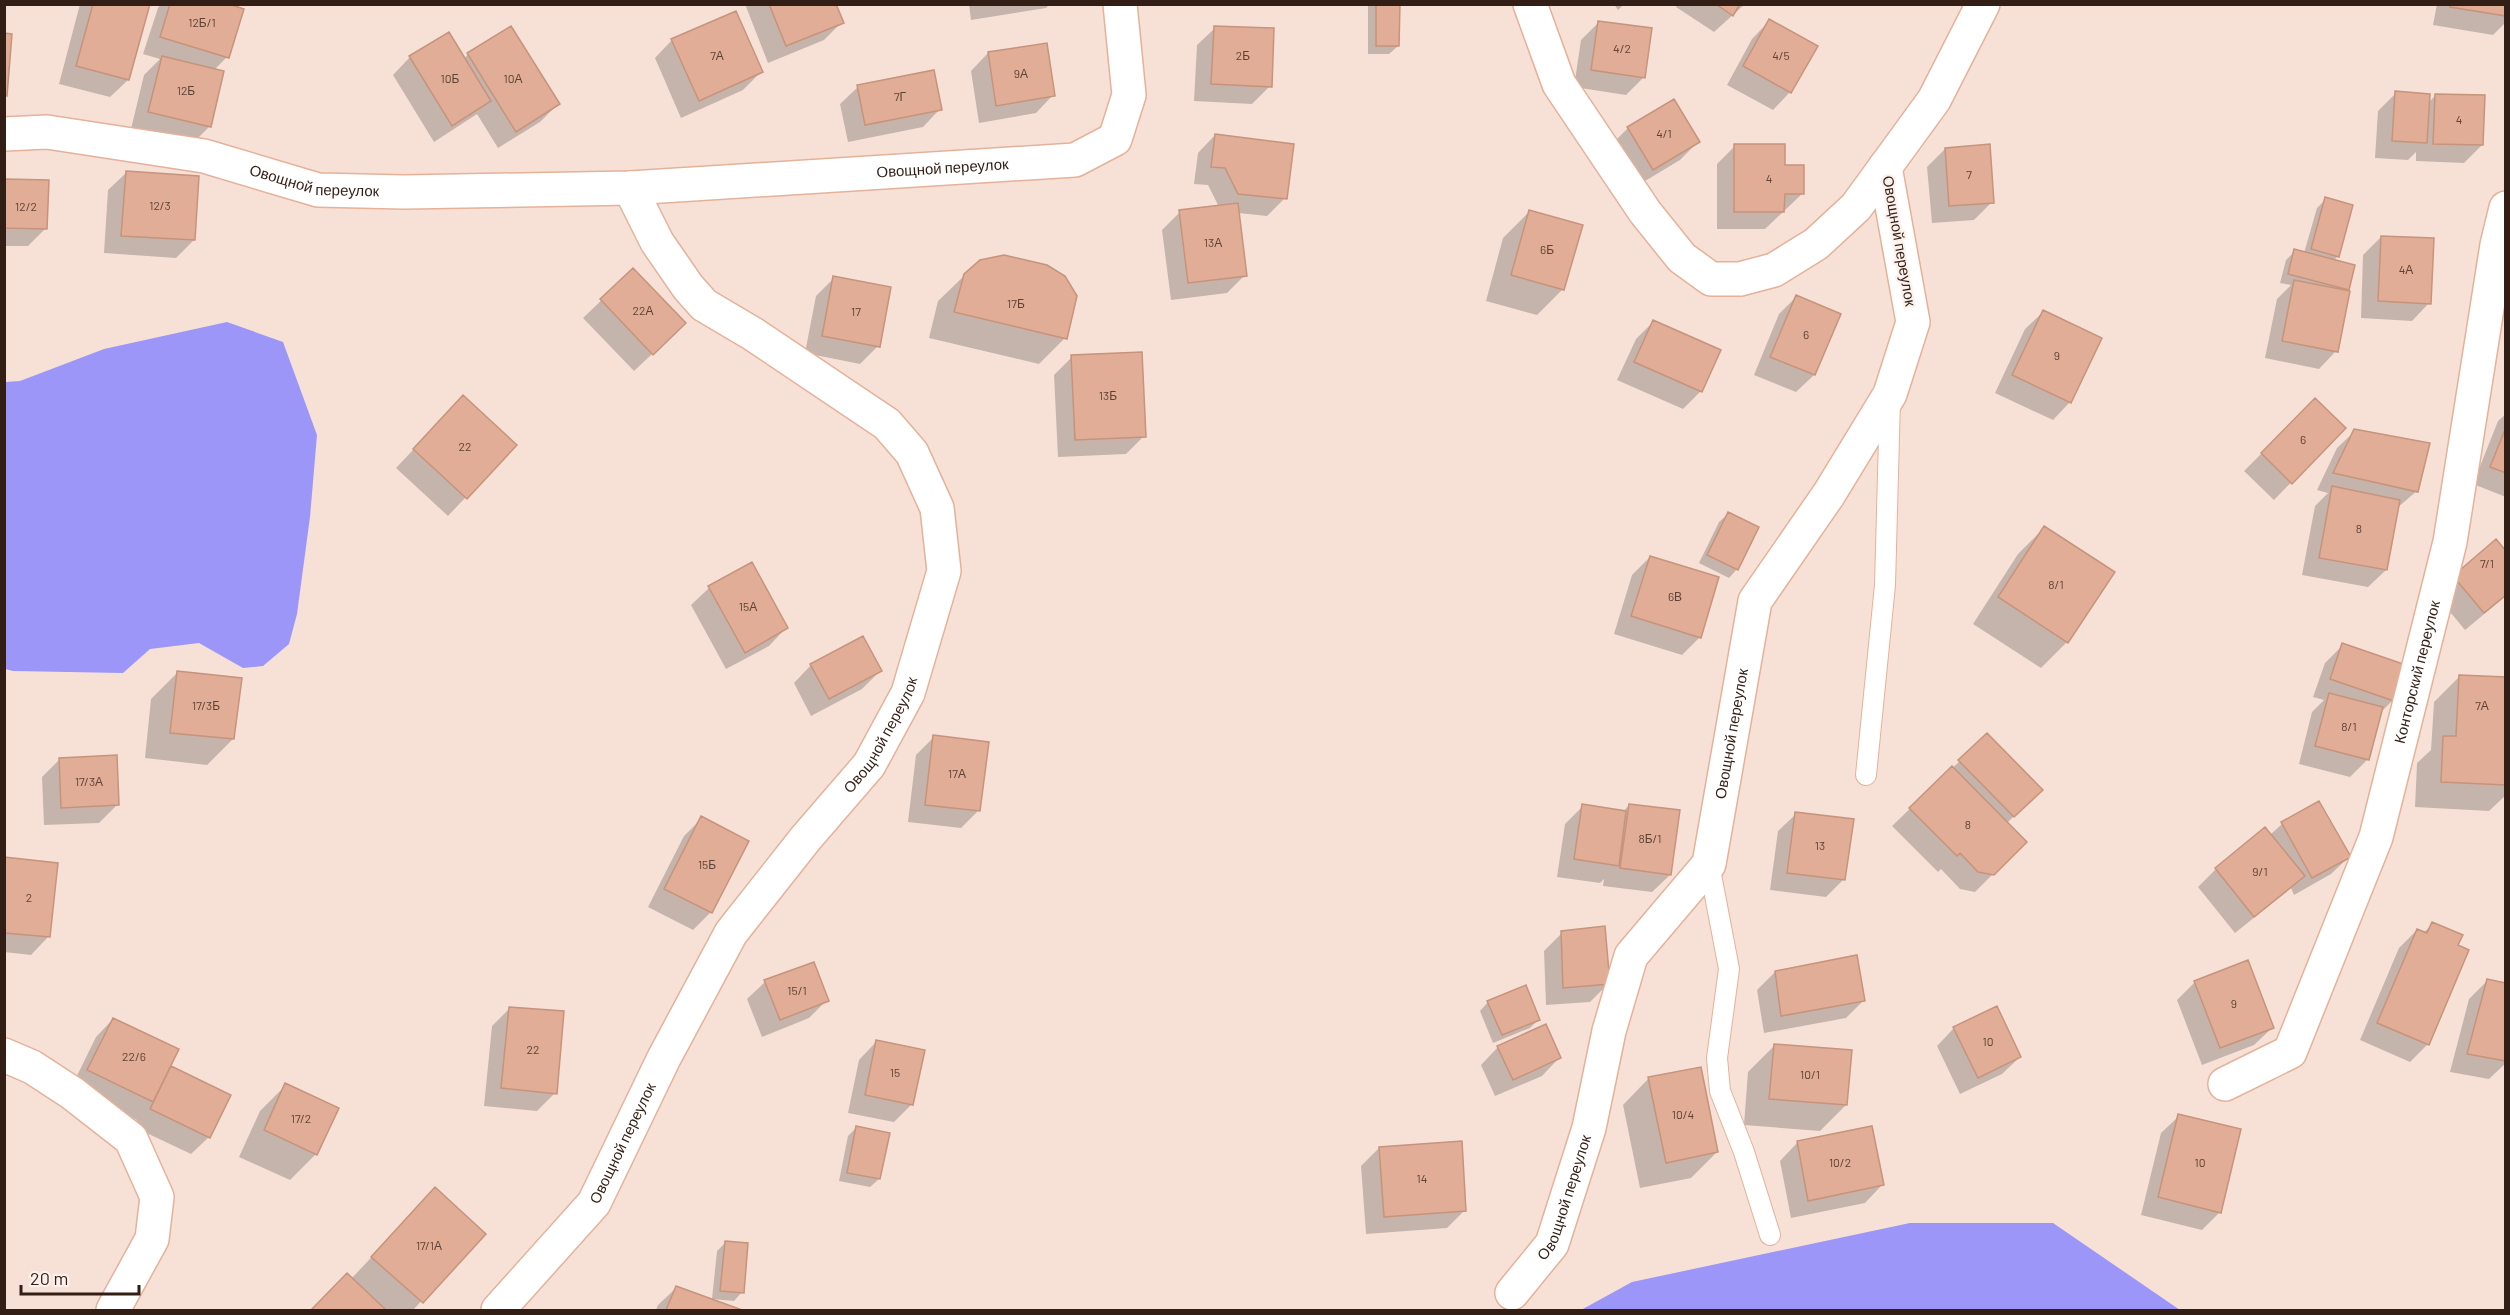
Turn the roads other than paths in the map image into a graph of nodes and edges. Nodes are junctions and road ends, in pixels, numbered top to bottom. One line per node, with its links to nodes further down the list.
1 (1120, 4): 6 (street, Овощной переулок)
2 (1530, 4): 5 (street, Овощной переулок)
3 (1983, 4): 5 (street, Овощной переулок)
4 (4, 134): 6 (street, Овощной переулок)
5 (1885, 167): 8 (street, Овощной переулок)
6 (630, 188): 16 (street, Овощной переулок)
7 (2505, 208): 12 (street, Конторский переулок)
8 (1890, 394): 9 (lane); 10 (street, Овощной переулок)
9 (1866, 775)
10 (1709, 864): 13 (lane); 14 (street, Овощной переулок)
11 (4, 1055): 15 (street)
12 (2225, 1084)
13 (1770, 1235)
14 (1512, 1293)
15 (113, 1311)
16 (498, 1311)

